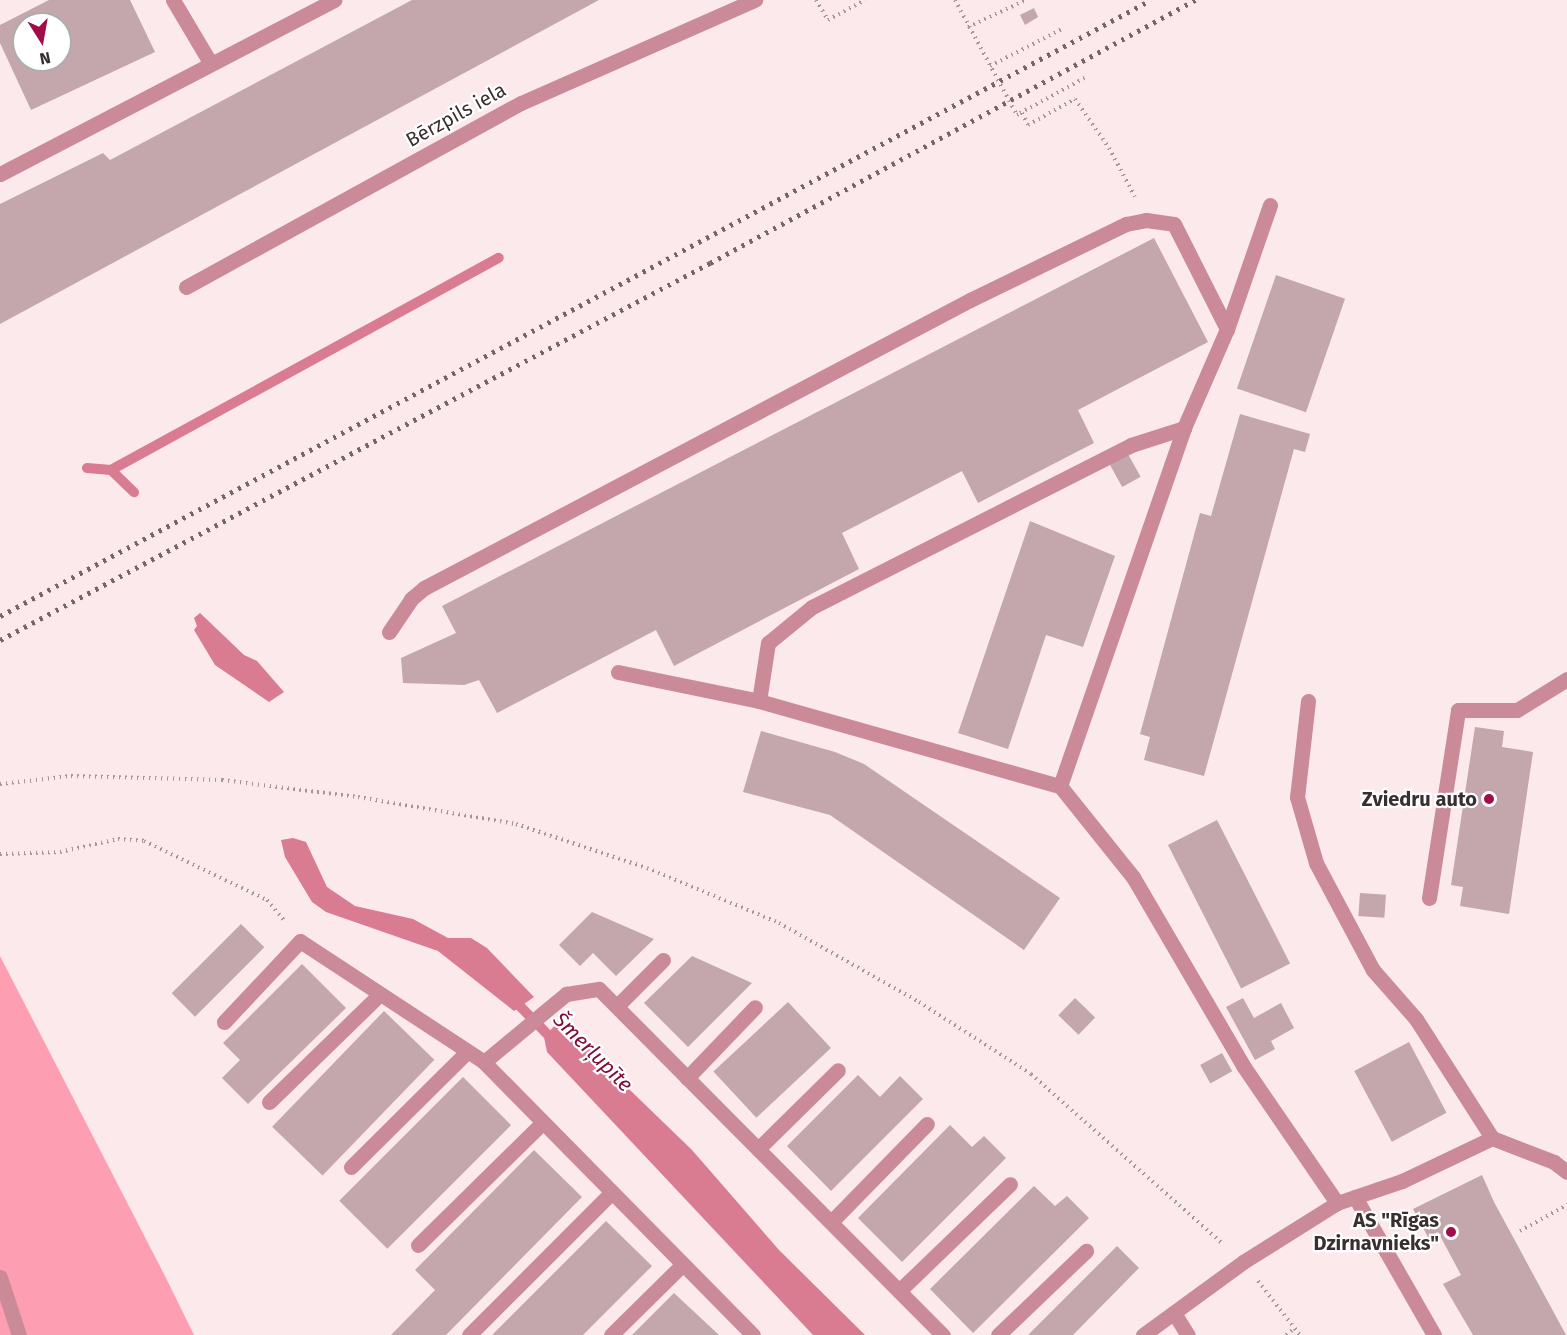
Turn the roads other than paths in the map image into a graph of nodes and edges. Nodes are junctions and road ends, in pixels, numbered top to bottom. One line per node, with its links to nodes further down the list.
1 (173, 0): 4 (street)
2 (334, 0): 4 (street)
3 (755, 0): 7 (street, Bērzpils iela)
4 (211, 64): 5 (street)
5 (0, 174)
6 (1270, 205): 8 (street)
7 (186, 287)
8 (1227, 329): 9 (street); 10 (street)
9 (1184, 428): 13 (street); 15 (street)
10 (389, 632)
11 (618, 672): 13 (street)
12 (1567, 679): 16 (street)
13 (759, 701): 15 (street)
14 (1308, 701): 29 (street)
15 (1060, 786): 36 (street)
16 (1429, 898)
17 (663, 960): 19 (street)
18 (380, 994): 21 (street); 22 (street); 26 (street)
19 (617, 1006): 23 (street); 25 (street)
20 (755, 1007): 25 (street)
21 (224, 1022)
22 (467, 1052): 23 (street); 31 (street)
23 (484, 1062): 27 (street)
24 (838, 1070): 30 (street)
25 (687, 1078): 30 (street)
26 (269, 1102)
27 (543, 1122): 34 (street); 38 (street)
28 (927, 1124): 37 (street)
29 (1492, 1138): 32 (street); 35 (street)
30 (758, 1149): 37 (street)
31 (351, 1167)
32 (1567, 1172)
33 (1010, 1184): 42 (street)
34 (612, 1192): 40 (street); 45 (street)
35 (1355, 1197): 36 (street); 52 (street)
36 (1337, 1203): 43 (street)
37 (831, 1222): 42 (street)
38 (418, 1245)
39 (1086, 1251): 49 (street)
40 (682, 1264): 46 (street); 47 (street)
41 (0, 1277): 44 (street)
42 (899, 1292): 48 (street)
43 (1174, 1313): 50 (street); 51 (street)
44 (19, 1335)
45 (469, 1335)
46 (611, 1335)
47 (753, 1335)
48 (942, 1335)
49 (998, 1335)
50 (1143, 1335)
51 (1188, 1335)
52 (1434, 1335)

